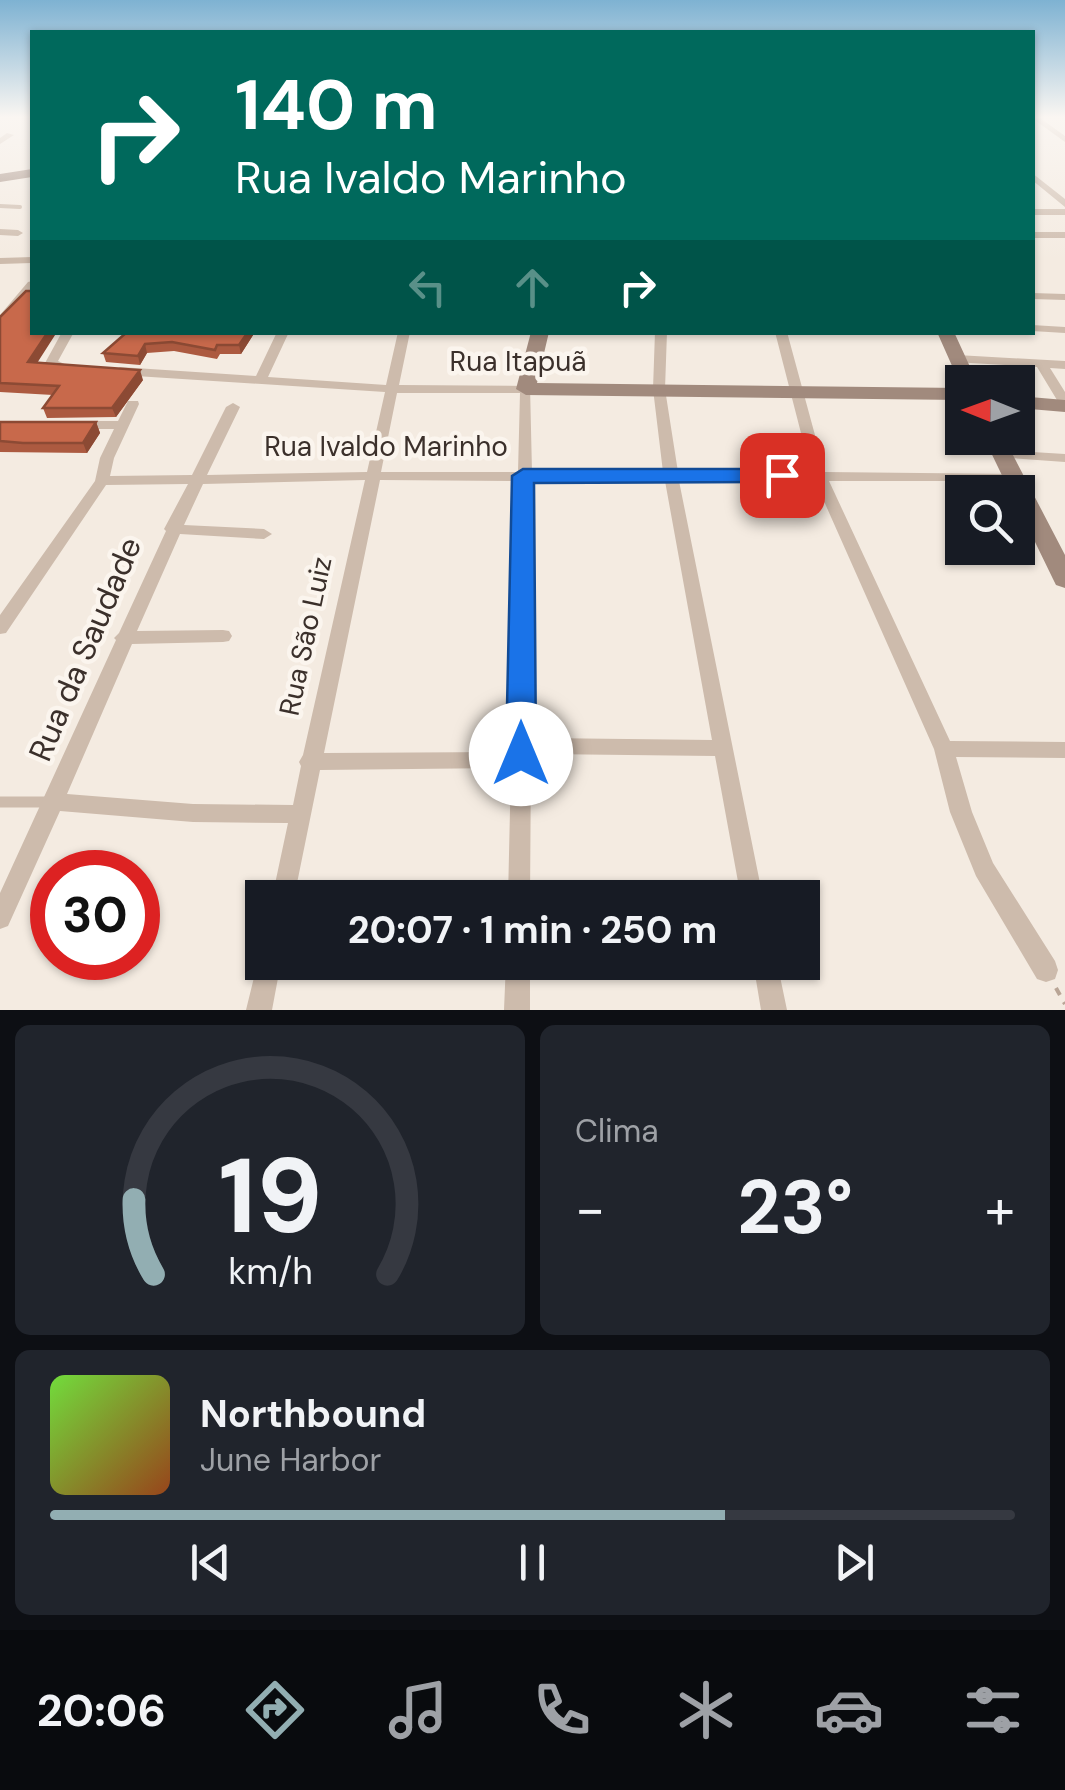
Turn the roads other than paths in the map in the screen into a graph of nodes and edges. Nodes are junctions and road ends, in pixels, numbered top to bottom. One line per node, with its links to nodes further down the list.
1 (30, 173): 2 (main road)
2 (0, 178)
3 (1035, 178): 4 (street)
4 (1065, 204)
5 (0, 206): 6 (lane)
6 (20, 207)
7 (1035, 212): 8 (street)
8 (1065, 212)
9 (0, 232): 10 (street)
10 (18, 233)
11 (1035, 235): 12 (street)
12 (1065, 235)
13 (0, 260): 14 (street)
14 (30, 260)
15 (28, 294): 18 (street)
16 (1035, 296): 17 (street)
17 (1065, 297)
18 (0, 322)
19 (1035, 328): 20 (street)
20 (1065, 330)
21 (66, 335): 32 (street)
22 (281, 335): 34 (street)
23 (403, 335): 36 (street, Rua São Luiz)
24 (539, 335): 35 (main road)
25 (661, 335): 37 (street)
26 (782, 335): 38 (street)
27 (946, 335): 28 (main road)
28 (958, 358): 29 (street); 30 (main road)
29 (1041, 364): 31 (street); 42 (street)
30 (961, 365)
31 (1065, 365)
32 (90, 369)
33 (104, 370): 34 (street, Rua Itapuã)
34 (261, 379): 36 (street, Rua Itapuã)
35 (526, 388): 36 (street, Rua Itapuã); 37 (main road, Rua Itapuã); 50 (street)
36 (393, 389): 49 (street, Rua São Luiz)
37 (659, 389): 38 (main road, Rua Itapuã); 51 (street)
38 (795, 391): 39 (main road, Rua Itapuã); 48 (street)
39 (945, 394)
40 (1035, 403): 42 (main road)
41 (133, 404): 45 (street)
42 (1065, 404)
43 (233, 406): 52 (street, Rua da Saudade)
44 (70, 425): 45 (street)
45 (123, 425): 53 (street)
46 (1002, 456): 47 (street, Rua Ivaldo Marinho); 48 (street, Rua Ivaldo Marinho); 56 (main road)
47 (1065, 458)
48 (818, 475): 51 (street, Rua Ivaldo Marinho); 61 (street)
49 (370, 476): 50 (street, Rua Ivaldo Marinho); 52 (street, Rua Ivaldo Marinho); 64 (street, Rua São Luiz)
50 (523, 476): 51 (street, Rua Ivaldo Marinho); 63 (street)
51 (671, 476): 60 (street)
52 (198, 477): 53 (street, Rua Ivaldo Marinho); 54 (street, Rua da Saudade)
53 (102, 481): 57 (street)
54 (172, 529): 55 (street); 59 (street, Rua da Saudade)
55 (264, 534)
56 (1065, 579)
57 (2, 620)
58 (222, 636): 59 (street)
59 (123, 638): 66 (street, Rua da Saudade)
60 (723, 748): 63 (street); 70 (street)
61 (944, 749): 62 (street); 72 (street)
62 (1065, 750)
63 (521, 754): 64 (street); 69 (street)
64 (309, 762): 67 (street, Rua São Luiz)
65 (0, 802): 66 (lane)
66 (56, 802): 67 (street); 71 (street, Rua da Saudade)
67 (301, 814): 68 (street, Rua São Luiz)
68 (287, 880)
69 (519, 880)
70 (749, 880)
71 (0, 918)
72 (1046, 970)
73 (265, 980): 76 (street)
74 (518, 980): 77 (street)
75 (768, 980): 78 (street)
76 (259, 1010)
77 (517, 1010)
78 (774, 1010)

